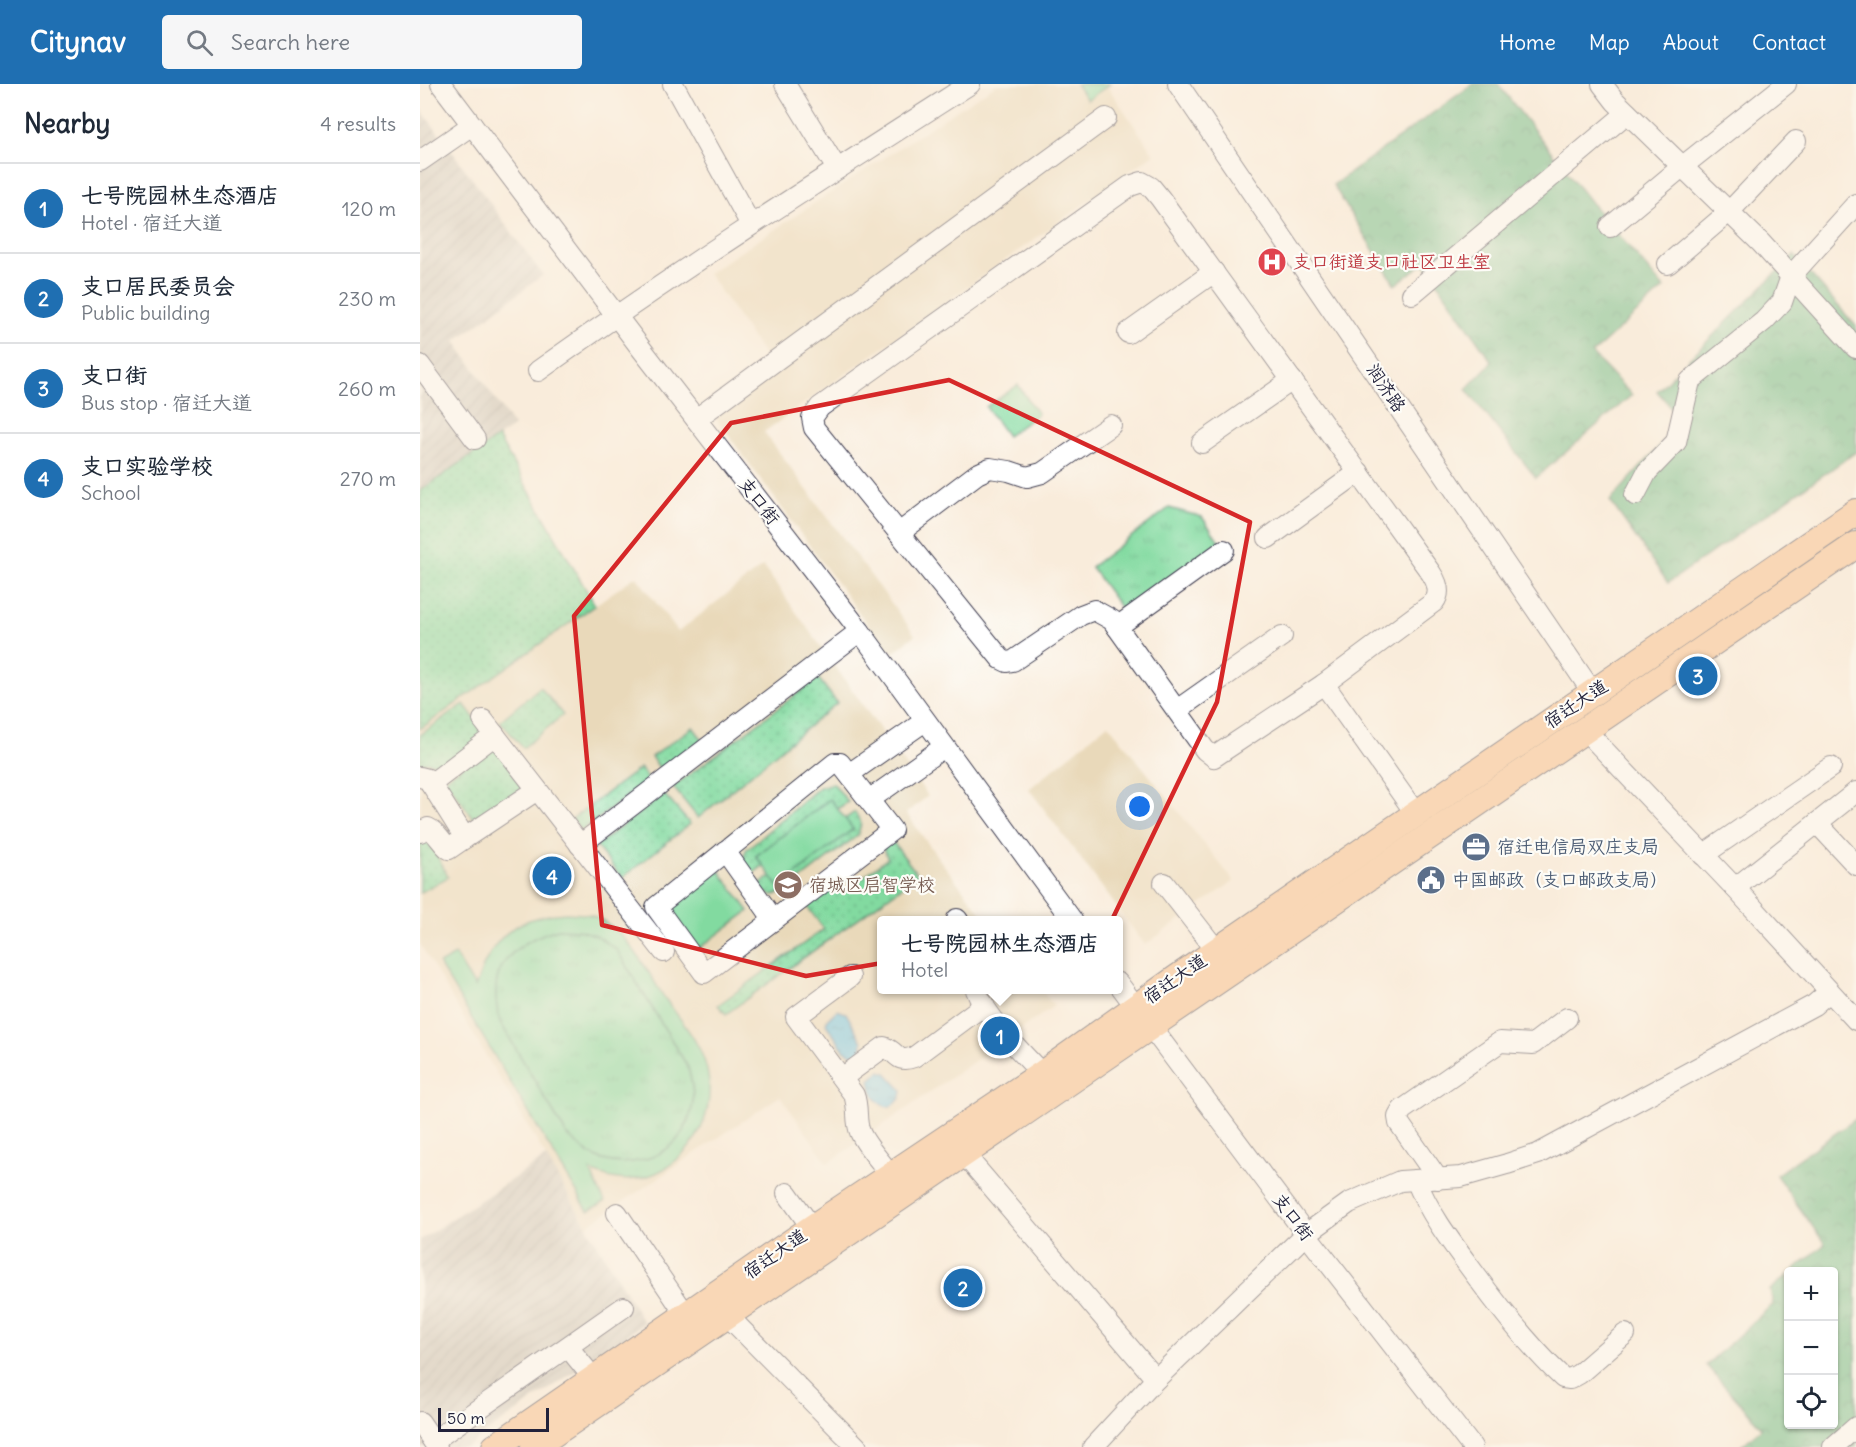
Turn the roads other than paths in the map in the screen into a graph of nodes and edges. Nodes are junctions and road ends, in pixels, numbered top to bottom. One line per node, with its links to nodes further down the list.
1 (441, 84): 10 (street, 支口街)
2 (673, 84): 17 (street)
3 (970, 84): 14 (street)
4 (1178, 84): 44 (street, 润济路)
5 (1602, 84): 8 (street)
6 (1786, 84): 13 (street)
7 (791, 86): 14 (street)
8 (1627, 113): 13 (street); 22 (street)
9 (1106, 118): 29 (street)
10 (472, 124): 12 (street); 23 (street, 支口街)
11 (1796, 141): 16 (street)
12 (420, 161)
13 (1683, 166): 16 (street); 18 (street)
14 (837, 169): 17 (street)
15 (1856, 204): 21 (street)
16 (1730, 211): 19 (street); 21 (street)
17 (751, 225): 23 (street)
18 (1610, 227)
19 (1668, 264)
20 (1214, 272): 24 (street); 28 (street); 36 (street)
21 (1791, 276): 25 (street); 34 (street)
22 (1412, 294)
23 (616, 315): 27 (street); 29 (street, 支口街)
24 (1128, 333)
25 (1856, 348)
26 (420, 366): 31 (street)
27 (538, 371)
28 (1292, 380): 32 (street); 33 (street)
29 (696, 419): 41 (street, 支口街)
30 (1111, 425): 36 (street)
31 (475, 439)
32 (1202, 442)
33 (1359, 472): 37 (street); 43 (street)
34 (1635, 495)
35 (1856, 512): 44 (main road, 宿迁大道)
36 (899, 533): 40 (street)
37 (1268, 538)
38 (1856, 545): 47 (main road, 宿迁大道)
39 (1224, 550): 40 (street)
40 (1117, 627): 45 (street)
41 (860, 631): 46 (street, 支口街); 59 (street)
42 (1282, 636): 45 (street)
43 (1324, 684): 45 (street); 55 (street)
44 (1593, 693): 55 (main road, 宿迁大道)
45 (1177, 710)
46 (925, 721): 48 (street, 支口街); 50 (street)
47 (1585, 730): 61 (street); 73 (main road, 宿迁大道)
48 (944, 747): 54 (street); 65 (street, 支口街)
49 (1831, 767): 61 (street)
50 (849, 774): 54 (street); 60 (street)
51 (425, 781): 52 (street); 58 (street)
52 (537, 790): 58 (street); 59 (street)
53 (1856, 792): 56 (street)
54 (869, 800): 66 (street)
55 (1416, 814): 67 (main road, 宿迁大道)
56 (1817, 823): 62 (street); 64 (street)
57 (420, 832): 58 (street)
58 (465, 838)
59 (580, 845): 68 (street)
60 (725, 851): 66 (street); 66 (street)
61 (1703, 855): 64 (street)
62 (1856, 865)
63 (1164, 884): 67 (street)
64 (1735, 888): 71 (street)
65 (1068, 916)
66 (774, 920)
67 (1217, 951): 73 (main road, 宿迁大道)
68 (664, 952)
69 (850, 977): 77 (street)
70 (1123, 988): 73 (street, 支口街)
71 (1829, 992): 75 (street); 80 (street)
72 (980, 997): 76 (street); 77 (street)
73 (1143, 1016): 76 (main road, 宿迁大道); 78 (main road, 宿迁大道); 85 (street, 支口街)
74 (1567, 1018): 80 (street)
75 (1856, 1020)
76 (1042, 1074): 79 (main road, 宿迁大道)
77 (842, 1078): 79 (street)
78 (964, 1154): 88 (main road, 宿迁大道); 92 (street)
79 (891, 1175): 84 (main road, 宿迁大道)
80 (1438, 1179): 81 (street)
81 (1416, 1180): 85 (street); 89 (street)
82 (787, 1193): 84 (street)
83 (617, 1213): 87 (street)
84 (812, 1228): 87 (main road, 宿迁大道)
85 (1306, 1234): 92 (street); 100 (street, 支口街)
86 (624, 1307): 90 (street)
87 (687, 1315): 91 (main road, 宿迁大道)
88 (728, 1315): 97 (main road, 宿迁大道); 98 (street)
89 (1625, 1334)
90 (568, 1347): 91 (street); 95 (street)
91 (594, 1379): 96 (main road, 宿迁大道)
92 (1156, 1379): 99 (street)
93 (420, 1422): 95 (street)
94 (1856, 1427): 101 (street)
95 (435, 1444)
96 (495, 1447)
97 (534, 1447)
98 (857, 1447)
99 (1093, 1447)
100 (1472, 1447)
101 (1833, 1447)

